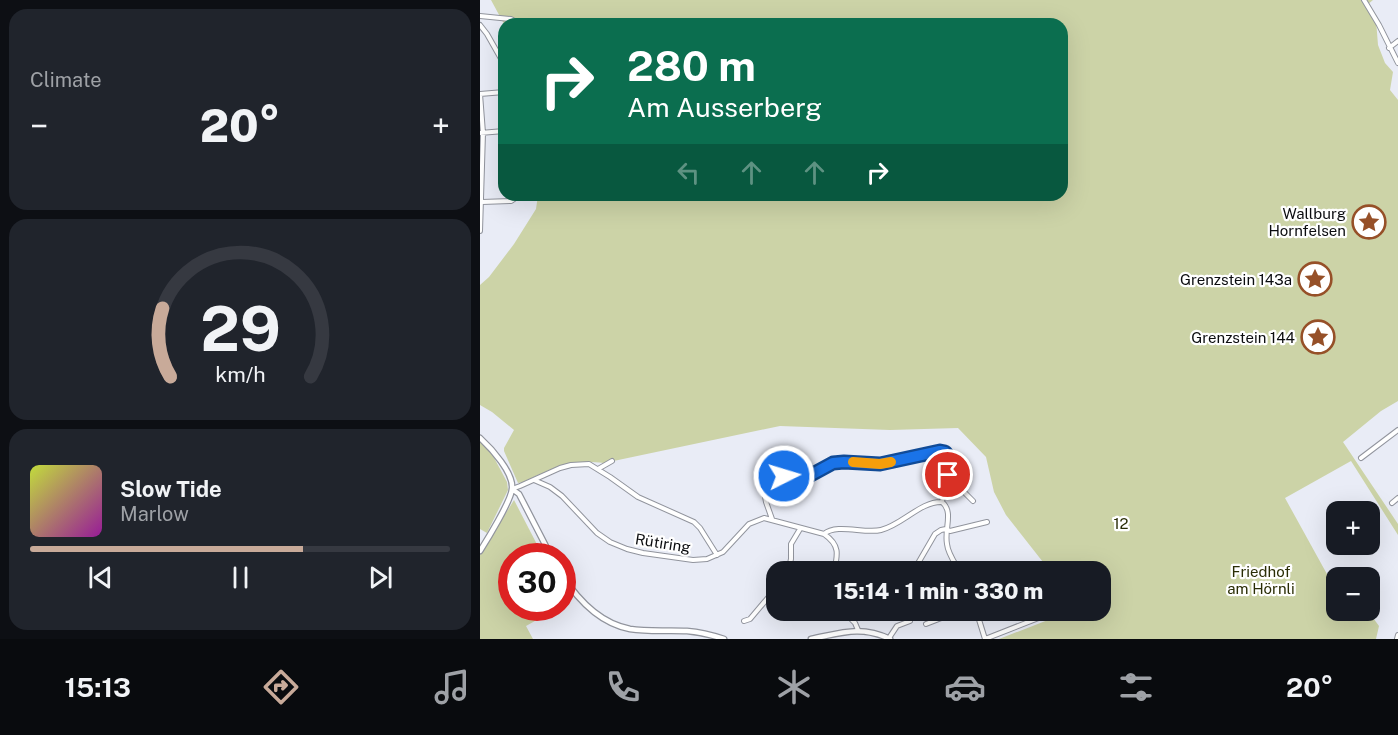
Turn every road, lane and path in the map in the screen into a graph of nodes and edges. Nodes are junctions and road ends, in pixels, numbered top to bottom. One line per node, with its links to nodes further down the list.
1 (1364, 0): 6 (street)
2 (480, 16): 3 (street)
3 (501, 18)
4 (480, 25): 7 (street)
5 (1398, 40): 6 (street)
6 (1389, 48): 8 (street)
7 (498, 53)
8 (1398, 63)
9 (498, 92): 10 (street)
10 (480, 94): 12 (street)
11 (498, 132): 12 (street)
12 (482, 133): 13 (street)
13 (481, 172): 15 (street)
14 (498, 201): 15 (street)
15 (482, 202): 16 (street)
16 (480, 231)
17 (1398, 430): 19 (street)
18 (480, 438): 24 (street)
19 (1361, 459)
20 (612, 461): 21 (street)
21 (598, 469): 22 (street); 36 (street)
22 (534, 480): 24 (street); 36 (street, Rütiring)
23 (945, 488): 26 (street); 27 (street); 29 (street)
24 (512, 489): 34 (street); 35 (street)
25 (1398, 498): 28 (street)
26 (973, 501)
27 (942, 502): 32 (street); 33 (street)
28 (1392, 503)
29 (772, 519): 31 (street); 36 (street)
30 (987, 522): 32 (street)
31 (800, 528): 33 (street); 37 (street)
32 (946, 529): 39 (street); 40 (street)
33 (824, 534): 38 (street)
34 (544, 543)
35 (480, 551)
36 (717, 555)
37 (791, 561)
38 (836, 561)
39 (919, 561)
40 (954, 561)
41 (576, 594): 51 (street)
42 (766, 600): 43 (street)
43 (744, 621)
44 (853, 621): 50 (street)
45 (910, 621): 53 (street)
46 (934, 621): 49 (street)
47 (979, 621): 54 (street)
48 (1031, 621): 54 (street)
49 (926, 624)
50 (858, 630): 52 (street); 53 (street)
51 (723, 639)
52 (811, 639)
53 (889, 639)
54 (985, 639)

